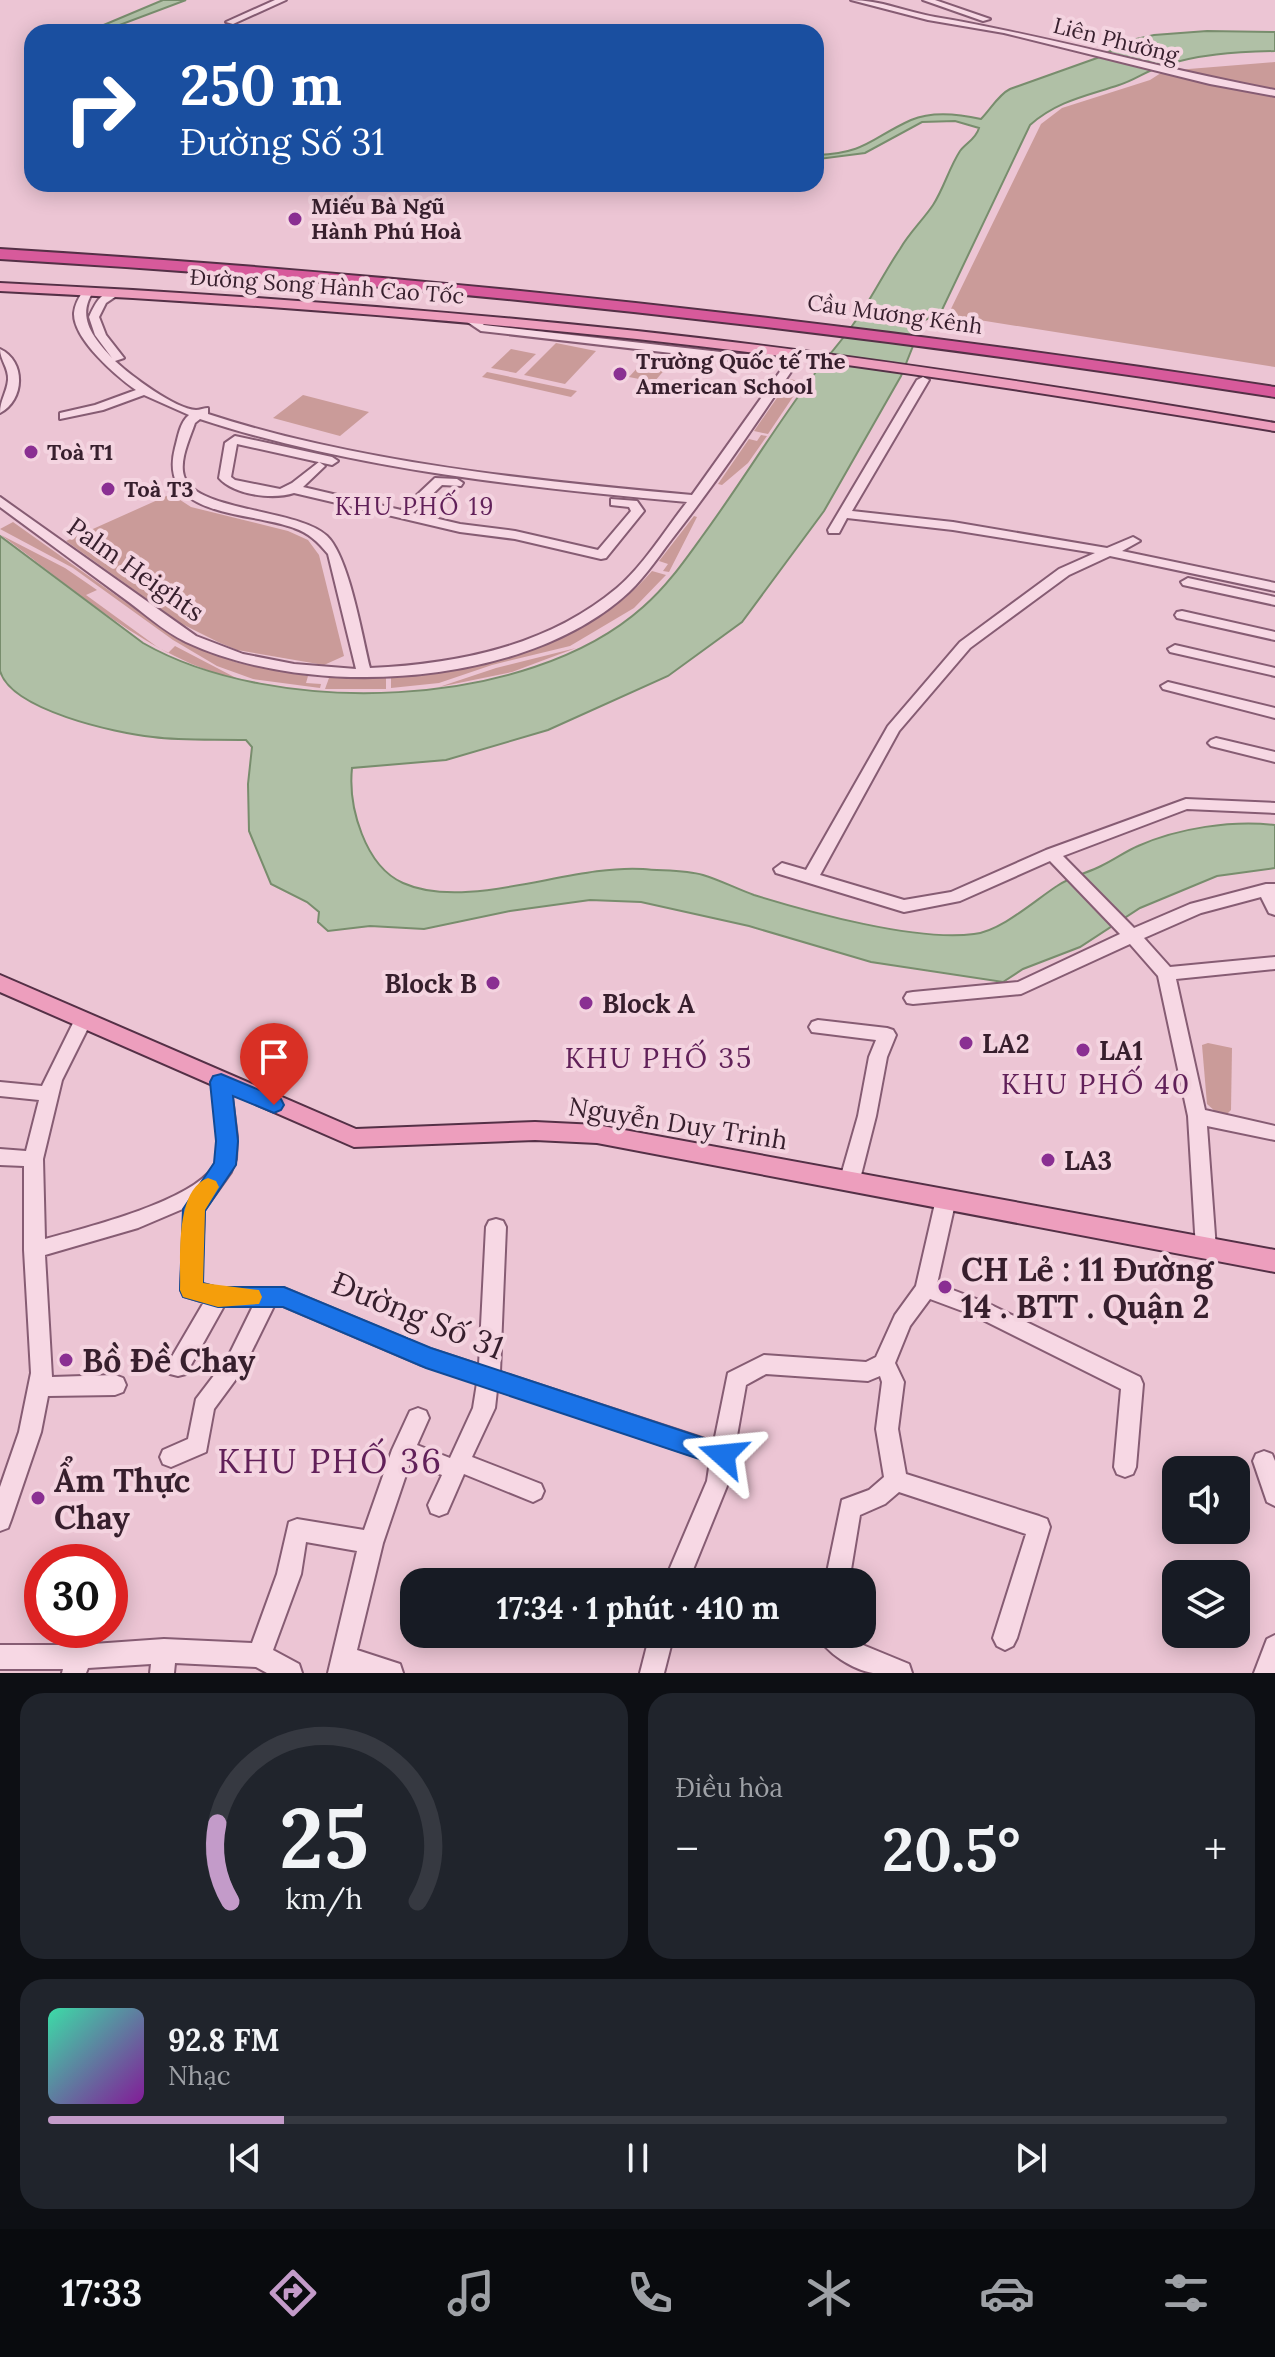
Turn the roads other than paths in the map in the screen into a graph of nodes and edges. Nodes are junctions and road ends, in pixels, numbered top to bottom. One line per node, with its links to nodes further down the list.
1 (282, 0): 6 (street)
2 (855, 0): 5 (street, Liên Phường)
3 (927, 0): 4 (street, Liên Phường)
4 (961, 9): 5 (street); 7 (street, Liên Phường)
5 (939, 20): 7 (street, Liên Phường)
6 (230, 22)
7 (1048, 39): 8 (street, Liên Phường)
8 (1275, 90)
9 (0, 245): 14 (highway)
10 (0, 254): 14 (highway)
11 (0, 287): 12 (main road, Đường Song Hành Cao Tốc)
12 (88, 292): 13 (main road, Đường Song Hành Cao Tốc); 20 (street)
13 (114, 293): 15 (main road, Đường Song Hành Cao Tốc); 23 (street)
14 (581, 293): 17 (highway, Cầu Mương Kênh)
15 (470, 319): 25 (main road, Đường Song Hành Cao Tốc); 28 (street, Palm Heights)
16 (0, 352): 22 (street)
17 (1205, 376): 19 (highway); 21 (highway)
18 (923, 380): 30 (street)
19 (1275, 381)
20 (146, 390): 23 (street); 24 (street)
21 (1275, 392)
22 (0, 409)
23 (203, 411): 26 (street); 41 (street)
24 (64, 416)
25 (1275, 427)
26 (333, 453): 27 (street); 27 (street); 28 (street)
27 (295, 489): 31 (street)
28 (700, 496): 41 (street, Palm Heights)
29 (0, 501): 41 (street, Palm Heights)
30 (846, 510): 32 (street); 33 (street)
31 (405, 514): 31 (street)
32 (834, 530)
33 (1122, 546): 34 (street); 36 (street); 50 (street)
34 (1275, 579)
35 (1188, 582): 37 (street)
36 (1275, 587)
37 (1275, 601)
38 (1182, 615): 39 (street)
39 (1275, 636)
40 (1175, 649): 42 (street)
41 (364, 672)
42 (1275, 672)
43 (1168, 686): 44 (street)
44 (1275, 713)
45 (1216, 743): 46 (street)
46 (1275, 757)
47 (1275, 808): 48 (street)
48 (1052, 854): 50 (street); 53 (street)
49 (782, 869): 50 (street)
50 (810, 877)
51 (1270, 890): 52 (street); 53 (street)
52 (1275, 909)
53 (1132, 936): 55 (street); 57 (street)
54 (1275, 963): 55 (street)
55 (1166, 974): 63 (street)
56 (0, 983): 58 (main road, Nguyễn Duy Trinh)
57 (913, 998)
58 (83, 1020): 60 (main road, Nguyễn Duy Trinh); 62 (street)
59 (818, 1027): 67 (street)
60 (221, 1082): 67 (main road, Nguyễn Duy Trinh); 68 (street)
61 (0, 1089): 62 (street)
62 (49, 1094): 66 (street)
63 (1197, 1116): 64 (street); 71 (street)
64 (1275, 1133)
65 (0, 1157): 66 (street)
66 (33, 1159): 72 (street)
67 (850, 1179): 69 (main road, Nguyễn Duy Trinh)
68 (209, 1185): 72 (street); 75 (street)
69 (946, 1199): 71 (main road, Nguyễn Duy Trinh); 74 (street)
70 (496, 1227): 79 (street)
71 (1206, 1249): 73 (main road, Nguyễn Duy Trinh)
72 (34, 1250): 81 (street)
73 (1275, 1261)
74 (926, 1289): 77 (street); 88 (street)
75 (218, 1297): 76 (street, Đường Số 31); 78 (street)
76 (268, 1297): 79 (street, Đường Số 31); 85 (street)
77 (884, 1363): 84 (street); 90 (street)
78 (178, 1367)
79 (488, 1378): 84 (street, Đường Số 31); 87 (street)
80 (115, 1385): 81 (street)
81 (39, 1387): 89 (street)
82 (418, 1418): 83 (street)
83 (403, 1450): 87 (street); 95 (street)
84 (723, 1455): 96 (street)
85 (171, 1457)
86 (1264, 1461): 92 (street)
87 (457, 1466): 91 (street); 93 (street)
88 (1125, 1467)
89 (8, 1479): 94 (street)
90 (896, 1481): 97 (street); 98 (street)
91 (533, 1491)
92 (1275, 1495)
93 (439, 1505)
94 (0, 1520)
95 (370, 1542): 102 (street); 106 (street)
96 (682, 1568)
97 (839, 1568)
98 (1005, 1638)
99 (1275, 1647): 111 (street)
100 (658, 1648): 109 (street)
101 (846, 1648): 110 (street)
102 (259, 1655): 104 (street); 107 (street)
103 (0, 1657): 105 (street)
104 (163, 1662): 105 (street)
105 (76, 1665)
106 (342, 1665): 108 (street)
107 (290, 1673)
108 (391, 1673)
109 (652, 1673)
110 (900, 1673)
111 (1266, 1673)

